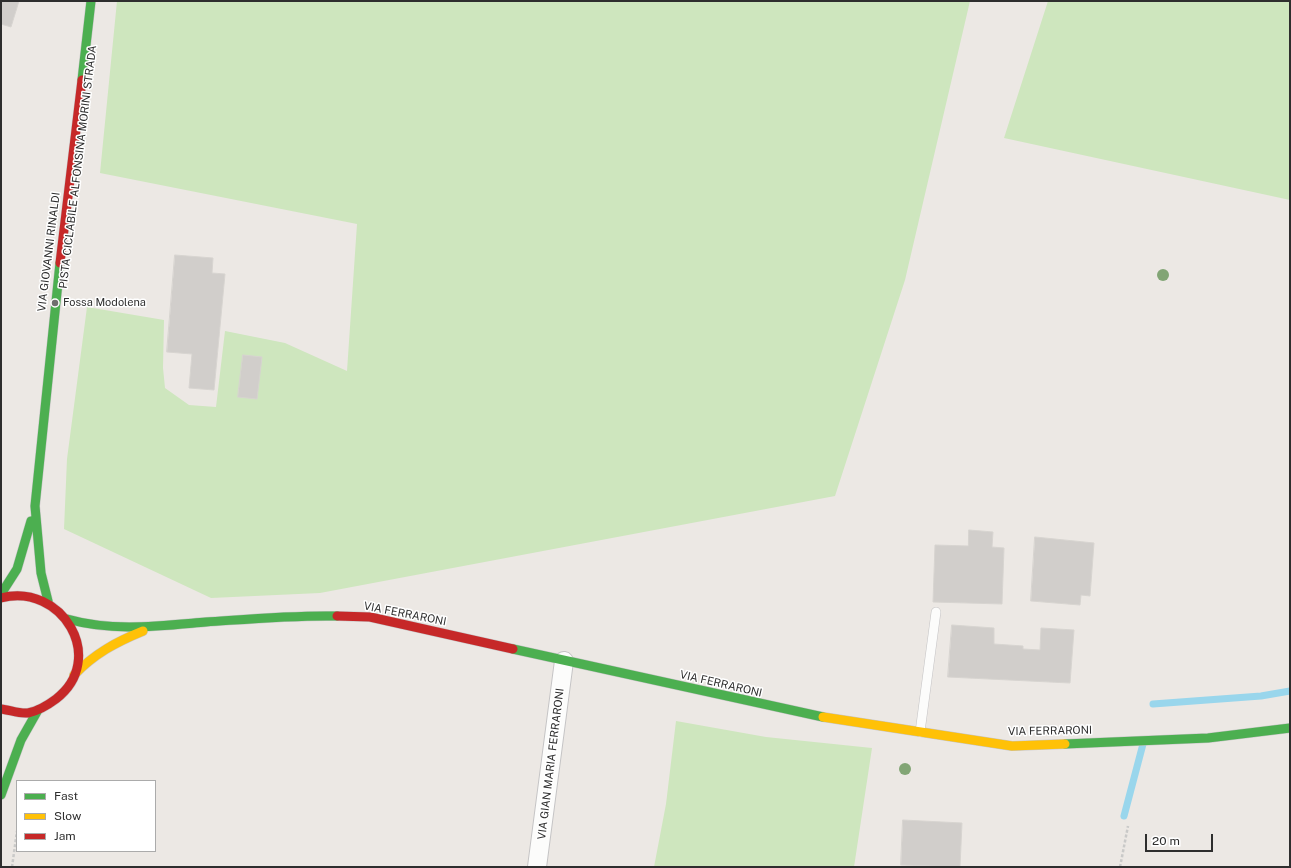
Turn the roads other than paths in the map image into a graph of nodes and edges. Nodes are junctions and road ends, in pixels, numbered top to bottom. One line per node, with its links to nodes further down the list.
1 (91, 1): 2 (main road, VIA GIOVANNI RINALDI)
2 (35, 506): 3 (main road, VIA GIOVANNI RINALDI); 5 (main road, VIA GIOVANNI RINALDI)
3 (1, 594)
4 (1, 598): 5 (main road)
5 (48, 601): 7 (main road)
6 (936, 612): 14 (lane)
7 (67, 619): 8 (main road, VIA FERRARONI); 10 (main road)
8 (151, 627): 9 (main road, VIA FERRARONI); 10 (main road, VIA FERRARONI)
9 (564, 661): 14 (main road, VIA FERRARONI); 16 (street, VIA GIAN MARIA FERRARONI)
10 (74, 675): 12 (main road)
11 (1, 709): 12 (main road)
12 (38, 710): 15 (main road)
13 (1290, 728): 14 (main road, VIA FERRARONI)
14 (920, 732)
15 (1, 795)
16 (537, 867)

